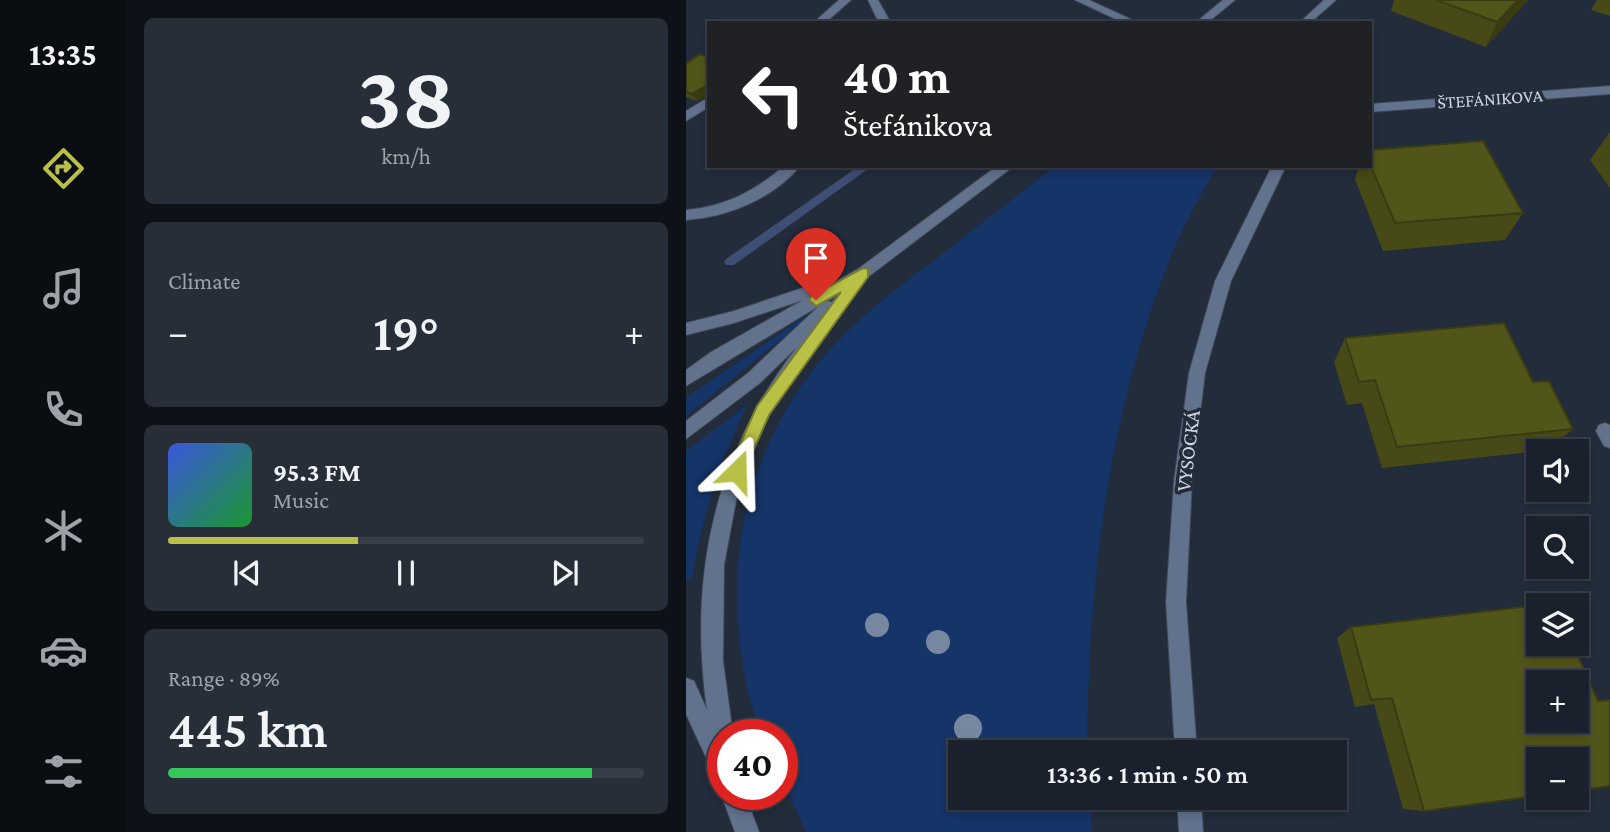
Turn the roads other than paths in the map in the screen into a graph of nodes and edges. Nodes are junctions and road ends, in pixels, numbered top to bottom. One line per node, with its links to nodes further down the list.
1 (846, 0): 6 (street)
2 (873, 0): 7 (street)
3 (1080, 0): 8 (street)
4 (1230, 0): 9 (street)
5 (1331, 0): 10 (street)
6 (820, 21)
7 (884, 21)
8 (1129, 21)
9 (1202, 21)
10 (1305, 21)
11 (1610, 90): 13 (street, ŠTEFÁNIKOVA)
12 (707, 102): 14 (street)
13 (1372, 108)
14 (686, 117)
15 (790, 168): 18 (street)
16 (1004, 168): 19 (street)
17 (1278, 168): 26 (street, VYSOCKÁ)
18 (686, 215)
19 (863, 273): 20 (street); 21 (street); 22 (street); 24 (street)
20 (686, 329)
21 (686, 379)
22 (686, 431)
23 (686, 689): 25 (street)
24 (720, 719)
25 (707, 734)
26 (1185, 740)
27 (739, 810): 29 (street)
28 (1190, 810): 30 (street)
29 (747, 832)
30 (1191, 832)

